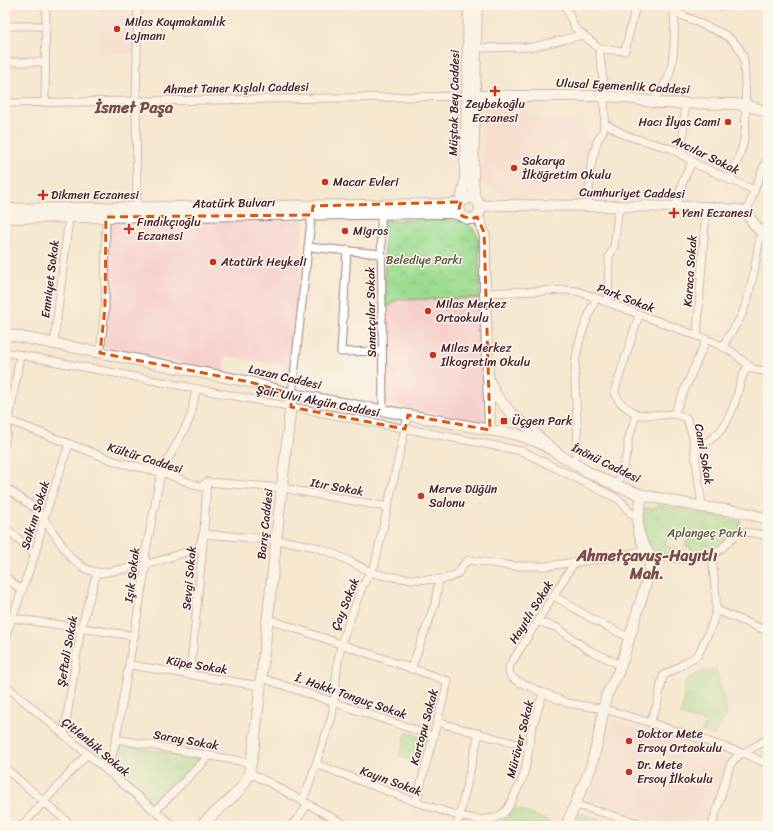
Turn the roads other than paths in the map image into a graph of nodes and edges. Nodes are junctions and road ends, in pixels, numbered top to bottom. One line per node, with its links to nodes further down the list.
1 (46, 5): 9 (street)
2 (138, 5): 17 (street)
3 (469, 5): 15 (street, Müştak Bey Caddesi)
4 (477, 5): 11 (street, Müştak Bey Caddesi)
5 (565, 5): 10 (street)
6 (636, 5): 12 (street)
7 (674, 8): 19 (street); 22 (street)
8 (5, 26): 9 (street)
9 (46, 26): 14 (street)
10 (582, 35): 11 (street); 12 (street)
11 (477, 48): 15 (street, Müştak Bey Caddesi)
12 (598, 49): 16 (street)
13 (5, 62): 14 (street)
14 (45, 62): 18 (street)
15 (471, 96): 16 (street, Ulusal Egemenlik Caddesi); 17 (street, Ahmet Taner Kışlalı Caddesi); 30 (street, Müştak Bey Caddesi); 31 (street, Müştak Bey Caddesi)
16 (603, 96): 19 (street, Ulusal Egemenlik Caddesi); 24 (street)
17 (136, 101): 18 (street, Ahmet Taner Kışlalı Caddesi); 39 (street)
18 (45, 102): 20 (street, Ahmet Taner Kışlalı Caddesi)
19 (654, 102): 21 (street, Ulusal Egemenlik Caddesi)
20 (5, 103)
21 (685, 103): 22 (street, Ulusal Egemenlik Caddesi); 25 (street)
22 (745, 105): 23 (street, Ulusal Egemenlik Caddesi); 28 (street)
23 (768, 112)
24 (604, 122): 25 (street, Avcılar Sokak); 32 (street)
25 (682, 154): 27 (street, Avcılar Sokak)
26 (768, 157): 29 (street)
27 (692, 162): 28 (street, Avcılar Sokak); 34 (street)
28 (730, 180): 29 (street, Avcılar Sokak)
29 (754, 190): 38 (street)
30 (461, 202): 31 (street); 37 (street, Atatürk Bulvarı); 42 (street)
31 (478, 203): 32 (street, Cumhuriyet Caddesi); 43 (street)
32 (588, 205): 33 (street, Cumhuriyet Caddesi)
33 (619, 206): 34 (street, Cumhuriyet Caddesi); 53 (street)
34 (676, 207): 35 (street, Cumhuriyet Caddesi)
35 (706, 207): 38 (street, Cumhuriyet Caddesi); 56 (street, Karaca Sokak)
36 (5, 209): 40 (street, Atatürk Bulvarı)
37 (312, 210): 39 (street, Atatürk Bulvarı); 41 (street, Atatürk Bulvarı); 48 (street, Barış Caddesi)
38 (748, 211): 46 (street)
39 (137, 212): 40 (street, Atatürk Bulvarı)
40 (106, 213): 45 (street, Atatürk Bulvarı); 62 (street)
41 (381, 214): 42 (street, Atatürk Bulvarı); 50 (street, Sanatçılar Sokak)
42 (462, 216): 43 (street)
43 (477, 217): 51 (street, İnönü Caddesi)
44 (5, 218): 45 (street, Atatürk Bulvarı)
45 (69, 218): 58 (street, Emniyet Sokak)
46 (761, 230): 47 (street); 59 (street)
47 (768, 238)
48 (308, 246): 49 (street); 68 (street, Barış Caddesi)
49 (347, 250): 50 (street); 60 (street)
50 (381, 254): 60 (street, Sanatçılar Sokak)
51 (485, 293): 52 (street, Park Sokak); 66 (street, İnönü Caddesi)
52 (596, 298): 53 (street, Park Sokak); 81 (street)
53 (608, 303): 54 (street, Park Sokak)
54 (639, 314): 56 (street, Park Sokak); 73 (street)
55 (5, 334): 58 (street, Lozan Caddesi)
56 (697, 336): 57 (street, Park Sokak)
57 (706, 340): 59 (street, Park Sokak); 71 (street)
58 (54, 343): 62 (street, Lozan Caddesi)
59 (722, 347): 64 (street, Park Sokak)
60 (382, 351): 70 (street, Sanatçılar Sokak)
61 (5, 352): 63 (street, Şair Ulvi Akgün Caddesi)
62 (100, 353): 68 (street, Lozan Caddesi)
63 (20, 355): 67 (street, Şair Ulvi Akgün Caddesi); 74 (street)
64 (748, 366): 65 (street); 80 (street)
65 (768, 372)
66 (489, 379): 76 (street, İnönü Caddesi); 79 (street, İnönü Caddesi)
67 (196, 389): 69 (street, Şair Ulvi Akgün Caddesi); 82 (street, Işık Sokak)
68 (292, 394): 69 (street, Barış Caddesi); 70 (street, Lozan Caddesi)
69 (291, 407): 75 (street, Şair Ulvi Akgün Caddesi); 86 (street, Barış Caddesi)
70 (383, 410): 72 (street, Lozan Caddesi)
71 (674, 414): 73 (street); 80 (street, Cami Sokak)
72 (408, 415): 75 (street, Çay Sokak); 76 (street, Lozan Caddesi)
73 (636, 415): 84 (street)
74 (7, 420): 77 (street); 78 (street, Kültür Caddesi)
75 (405, 429): 88 (street, Çay Sokak); 90 (street, Şair Ulvi Akgün Caddesi)
76 (490, 430): 79 (street, Lozan Caddesi)
77 (5, 443)
78 (69, 444): 82 (street, Kültür Caddesi); 91 (street, Salkım Sokak)
79 (557, 453): 81 (street, İnönü Caddesi)
80 (695, 455): 89 (street, Cami Sokak)
81 (574, 463): 84 (street, İnönü Caddesi)
82 (160, 472): 83 (street, Kültür Caddesi); 101 (street, Işık Sokak)
83 (208, 482): 86 (street, Kültür Caddesi); 94 (street, Sevgi Sokak)
84 (617, 486): 87 (street, İnönü Caddesi)
85 (5, 487): 91 (street)
86 (282, 488): 88 (street, Itır Sokak); 96 (street, Barış Caddesi)
87 (642, 495): 89 (street, İnönü Caddesi); 90 (street)
88 (388, 507): 103 (street, Çay Sokak)
89 (702, 507): 92 (street, İnönü Caddesi)
90 (638, 517): 97 (street)
91 (44, 518): 98 (street, Salkım Sokak); 102 (street)
92 (768, 519)
93 (5, 527): 98 (street)
94 (203, 534): 96 (street); 101 (street); 121 (street, Sevgi Sokak)
95 (768, 536): 99 (street)
96 (277, 541): 103 (street); 110 (street, Barış Caddesi)
97 (648, 553): 99 (street); 100 (street); 116 (street)
98 (35, 554): 106 (street, Salkım Sokak)
99 (712, 554): 108 (street)
100 (574, 563): 105 (street); 107 (street, Hayıtlı Sokak)
101 (146, 565): 102 (street); 114 (street, Işık Sokak)
102 (97, 572): 112 (street, Şeftali Sokak)
103 (372, 572): 105 (street); 117 (street, Çay Sokak)
104 (5, 576): 106 (street)
105 (439, 579): 120 (street)
106 (22, 591): 109 (street, Salkım Sokak)
107 (554, 596): 111 (street, Hayıtlı Sokak); 116 (street)
108 (716, 610): 113 (street); 128 (street)
109 (12, 618): 112 (street); 115 (street, Salkım Sokak)
110 (268, 619): 117 (street); 122 (street, Barış Caddesi)
111 (538, 622): 119 (street); 124 (street, Hayıtlı Sokak)
112 (81, 628): 114 (street); 130 (street, Şeftali Sokak)
113 (768, 631)
114 (135, 636): 118 (street, Işık Sokak)
115 (5, 638)
116 (630, 638): 119 (street)
117 (341, 644): 120 (street); 125 (street, Çay Sokak)
118 (130, 665): 121 (street, Küpe Sokak); 133 (street, Işık Sokak)
119 (621, 665): 126 (street)
120 (411, 669): 127 (street, Kartopu Sokak)
121 (190, 675): 122 (street, Küpe Sokak)
122 (261, 682): 125 (street, İ. Hakkı Tonguç Sokak); 142 (street, Barış Caddesi)
123 (5, 685): 130 (street, Çitlenbik Sokak)
124 (543, 692): 126 (street); 134 (street, Mürüver Sokak)
125 (334, 702): 131 (street, İ. Hakkı Tonguç Sokak); 138 (street, Çay Sokak)
126 (604, 709): 128 (street); 146 (street)
127 (437, 722): 129 (street); 131 (street, Kartopu Sokak)
128 (650, 722): 135 (street)
129 (479, 733): 134 (street); 148 (street)
130 (64, 735): 136 (street, Çitlenbik Sokak)
131 (433, 736): 144 (street, Kartopu Sokak)
132 (768, 738): 135 (street)
133 (116, 740): 137 (street, Saray Sokak); 141 (street, Işık Sokak)
134 (528, 747): 148 (street, Mürüver Sokak)
135 (743, 753): 139 (street); 158 (street)
136 (87, 754): 141 (street, Çitlenbik Sokak); 143 (street)
137 (210, 756): 142 (street, Saray Sokak); 147 (street)
138 (316, 764): 144 (street, Kayın Sokak); 145 (street, Çay Sokak)
139 (768, 764)
140 (5, 768): 143 (street)
141 (104, 768): 147 (street, Çitlenbik Sokak)
142 (250, 768): 145 (street, Saray Sokak); 152 (street, Barış Caddesi)
143 (44, 802): 149 (street); 150 (street)
144 (416, 802): 148 (street, Kayın Sokak)
145 (305, 803): 153 (street, Çay Sokak); 154 (street, Saray Sokak)
146 (576, 805): 156 (street); 157 (street)
147 (155, 811): 151 (street, Çitlenbik Sokak)
148 (459, 816): 155 (street)
149 (22, 826)
150 (72, 826)
151 (173, 826)
152 (200, 826)
153 (291, 826)
154 (347, 826)
155 (457, 826)
156 (566, 826)
157 (649, 826)
158 (712, 826)

